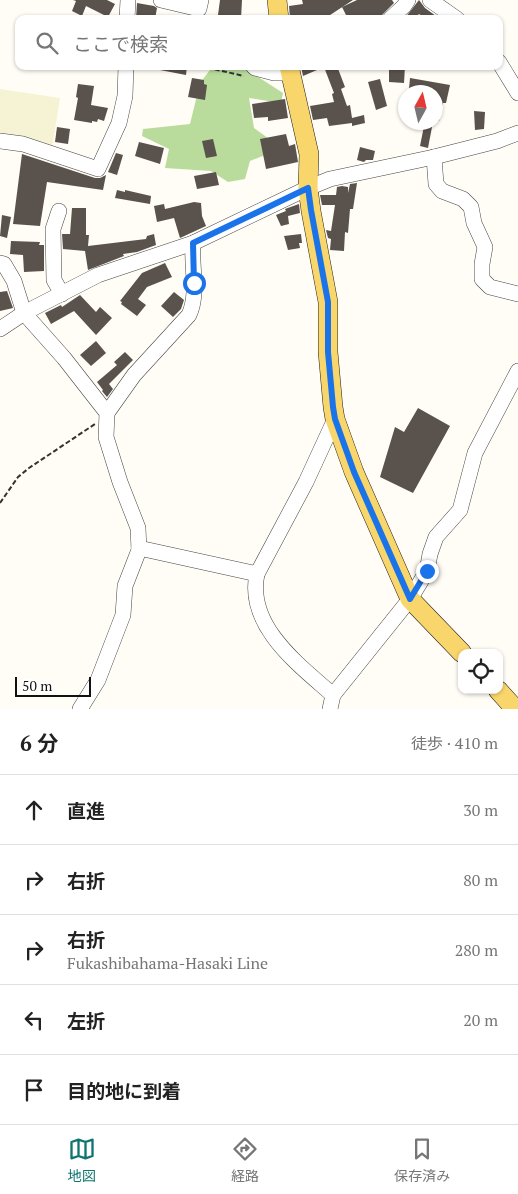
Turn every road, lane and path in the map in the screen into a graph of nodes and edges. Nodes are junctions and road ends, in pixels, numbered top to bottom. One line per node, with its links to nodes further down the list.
1 (128, 0): 7 (street)
2 (161, 0): 6 (street)
3 (277, 0): 8 (main road)
4 (408, 0): 9 (street)
5 (430, 0): 10 (street)
6 (204, 9)
7 (127, 15)
8 (279, 15)
9 (394, 15)
10 (451, 15)
11 (503, 69): 15 (street)
12 (126, 70): 17 (street)
13 (262, 70): 14 (street)
14 (290, 70): 19 (main road)
15 (518, 93)
16 (518, 133): 18 (street)
17 (0, 141)
18 (434, 157): 19 (street); 24 (street)
19 (308, 188): 21 (street); 29 (main road)
20 (59, 211): 23 (street)
21 (193, 243): 23 (street); 28 (street)
22 (0, 263): 25 (street)
23 (62, 294): 25 (street)
24 (518, 294)
25 (24, 313): 26 (street); 28 (street)
26 (0, 329)
27 (518, 371): 33 (street)
28 (107, 414): 30 (path); 31 (street)
29 (335, 419): 32 (street); 33 (main road)
30 (0, 503)
31 (139, 548): 32 (street); 37 (street)
32 (257, 574): 36 (street)
33 (410, 599): 34 (main road); 36 (street)
34 (458, 649)
35 (502, 694): 38 (main road)
36 (332, 702)
37 (80, 709)
38 (515, 709)

